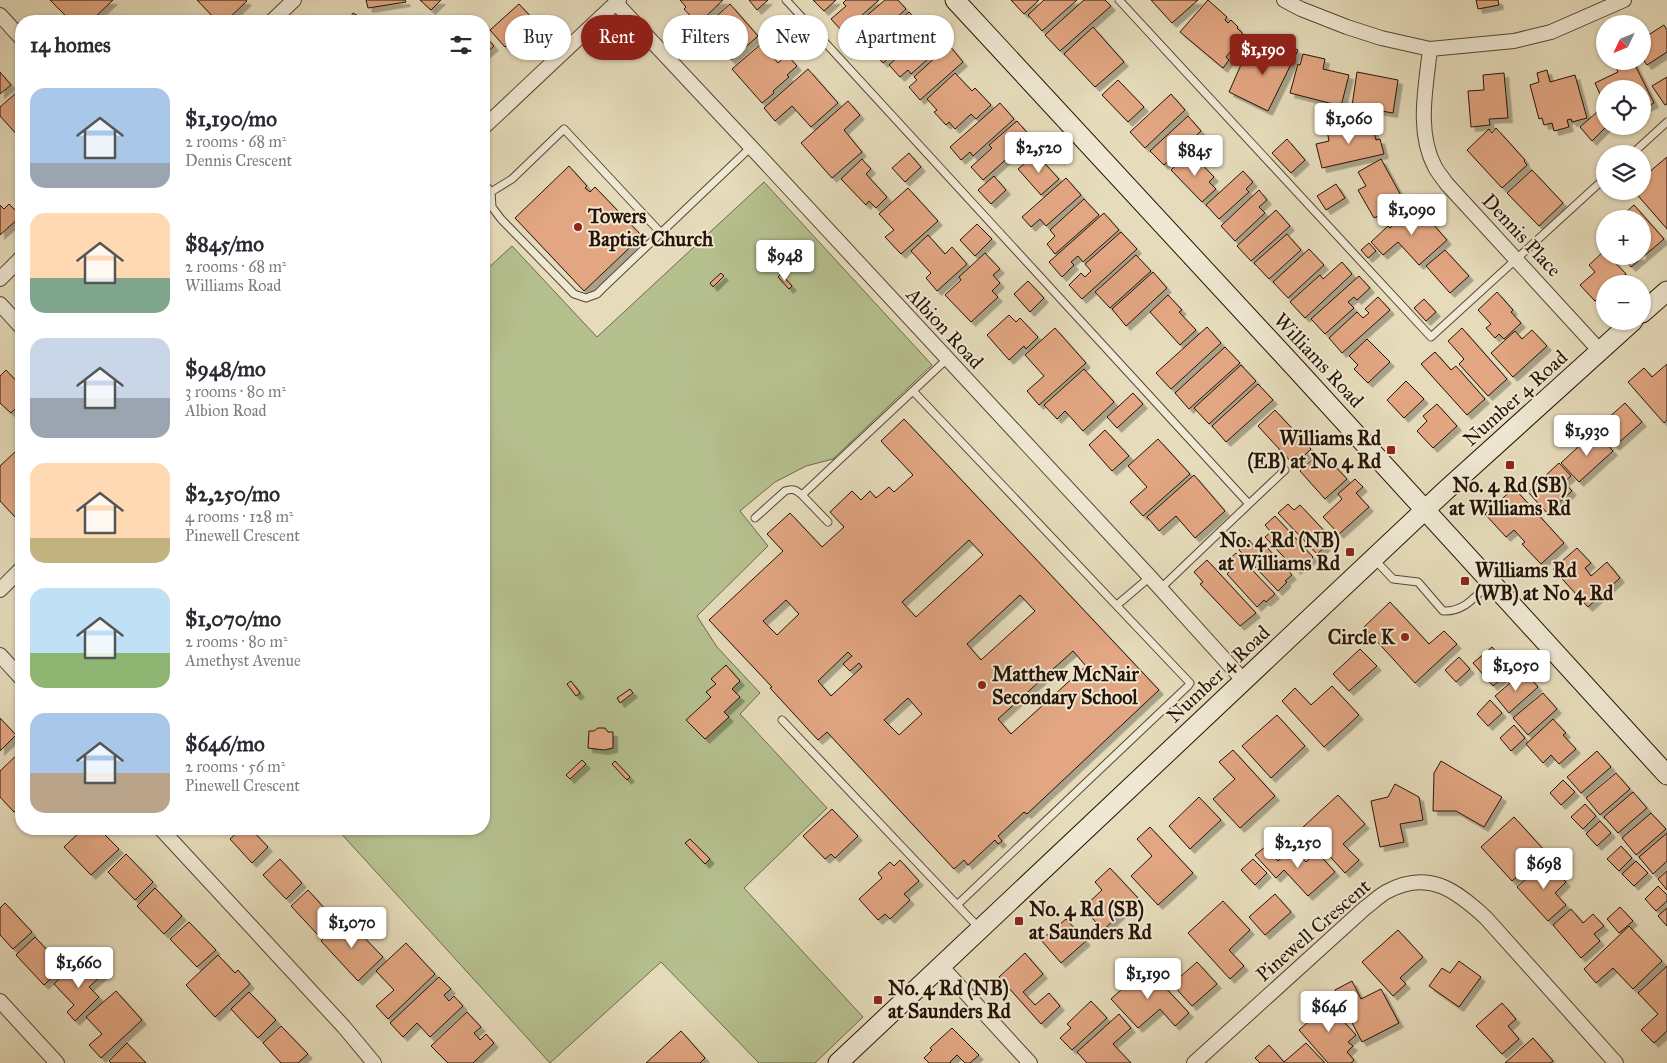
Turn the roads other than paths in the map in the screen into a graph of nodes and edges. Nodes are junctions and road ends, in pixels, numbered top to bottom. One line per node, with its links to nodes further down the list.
1 (294, 0): 9 (street)
2 (786, 0): 32 (lane)
3 (955, 0): 33 (main road, Williams Road)
4 (1119, 0): 19 (lane)
5 (1284, 0): 11 (street)
6 (1624, 0): 11 (street)
7 (618, 2): 12 (street); 15 (street, Albion Road)
8 (0, 15): 10 (street)
9 (278, 15)
10 (15, 31)
11 (1430, 49): 19 (street, Dennis Place)
12 (490, 121)
13 (1667, 122): 14 (lane)
14 (1642, 145)
15 (751, 147): 18 (lane); 28 (street, Albion Road)
16 (1596, 186): 19 (lane)
17 (491, 192): 18 (lane); 18 (lane)
18 (661, 233)
19 (1516, 258): 27 (street, Dennis Place)
20 (15, 264): 21 (street)
21 (0, 279)
22 (1667, 291): 24 (main road)
23 (0, 304): 25 (street)
24 (1651, 305)
25 (15, 320)
26 (1624, 330): 27 (main road, Number 4 Road)
27 (1600, 351): 33 (main road, Number 4 Road)
28 (947, 359): 29 (lane); 38 (street, Albion Road)
29 (914, 391): 31 (lane); 42 (lane)
30 (1285, 470): 32 (lane)
31 (802, 495): 34 (lane); 35 (lane)
32 (1249, 504): 40 (lane)
33 (1425, 510): 36 (main road, Number 4 Road); 39 (main road, Williams Road)
34 (755, 518)
35 (828, 522)
36 (1374, 558): 39 (lane); 45 (main road, Number 4 Road)
37 (15, 575): 41 (street)
38 (1150, 577): 40 (street, Albion Road); 42 (lane)
39 (1491, 581): 47 (main road, Williams Road)
40 (1160, 589): 45 (street, Albion Road)
41 (0, 590)
42 (1117, 605): 49 (lane)
43 (0, 655): 44 (street)
44 (15, 671)
45 (1244, 681): 50 (main road, Number 4 Road)
46 (782, 720): 49 (lane)
47 (1667, 775)
48 (167, 835): 55 (street)
49 (957, 905): 50 (lane)
50 (980, 930): 51 (main road, Number 4 Road)
51 (941, 966): 56 (main road, Number 4 Road); 57 (street)
52 (0, 1001): 54 (street)
53 (1614, 1062): 58 (street, Pinewell Crescent)
54 (57, 1063)
55 (374, 1063)
56 (838, 1063)
57 (1030, 1063)
58 (1194, 1063)

